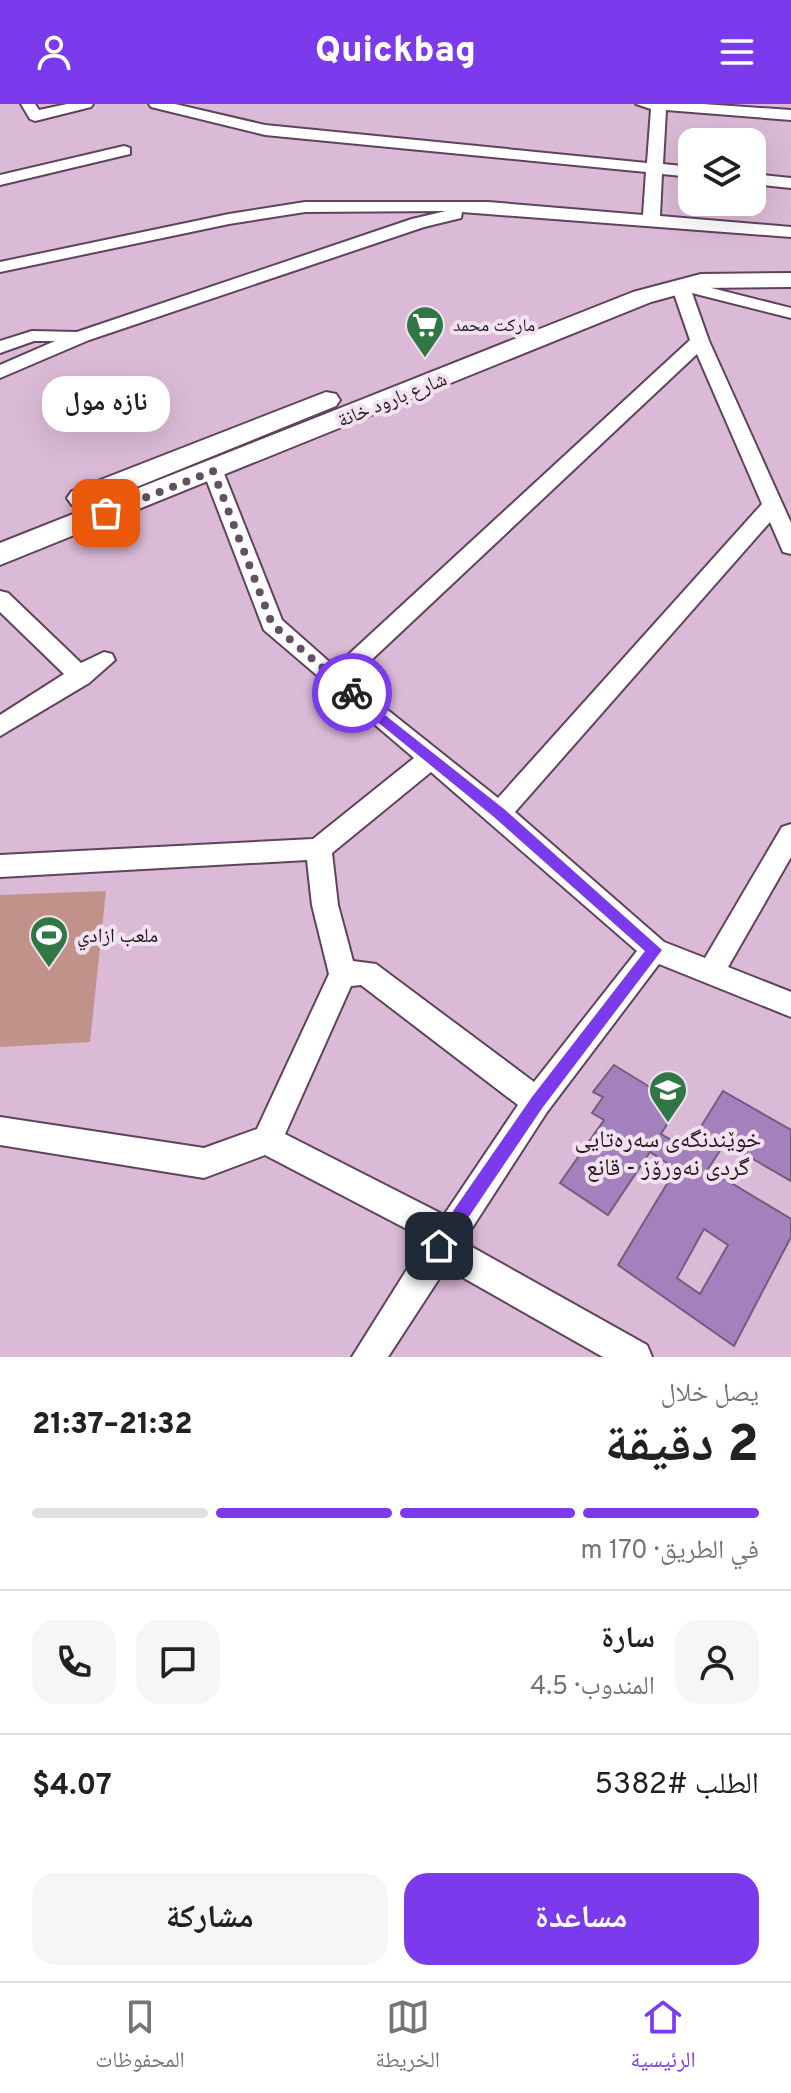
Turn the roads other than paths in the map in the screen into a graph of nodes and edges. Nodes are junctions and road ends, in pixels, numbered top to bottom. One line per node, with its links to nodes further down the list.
1 (28, 104): 2 (street)
2 (86, 104)
3 (156, 104): 7 (street)
4 (653, 105): 5 (street); 7 (street)
5 (791, 115)
6 (124, 151): 9 (street)
7 (654, 168): 8 (street); 13 (street)
8 (678, 171)
9 (0, 180)
10 (766, 180): 11 (street)
11 (791, 183)
12 (488, 207): 13 (street); 16 (street); 21 (street)
13 (651, 220): 14 (street)
14 (791, 232)
15 (791, 266): 20 (main road, شارع بارود خانة)
16 (0, 267)
17 (791, 280): 18 (main road, شارع بارود خانة)
18 (680, 285): 19 (street); 20 (main road, شارع بارود خانة); 22 (street)
19 (791, 313)
20 (531, 332): 25 (main road, شارع بارود خانة); 27 (main road, شارع بارود خانة)
21 (83, 336): 23 (street); 24 (street)
22 (700, 341): 26 (street); 33 (street)
23 (0, 347)
24 (0, 372)
25 (213, 471): 29 (main road, شارع بارود خانة); 33 (street)
26 (773, 505): 28 (street); 36 (street)
27 (0, 531)
28 (791, 547)
29 (0, 555)
30 (0, 599): 32 (street)
31 (104, 660): 32 (street)
32 (81, 677): 34 (street)
33 (335, 680): 35 (street)
34 (0, 727)
35 (431, 758): 36 (street); 38 (street)
36 (499, 813): 40 (street)
37 (791, 834): 41 (street)
38 (319, 849): 39 (street); 42 (street)
39 (0, 866)
40 (654, 950): 41 (street); 44 (street)
41 (711, 972): 43 (street)
42 (343, 974): 44 (street); 46 (street)
43 (791, 1005)
44 (537, 1102): 47 (street)
45 (0, 1131): 46 (street)
46 (267, 1140): 47 (street)
47 (444, 1240): 48 (street); 49 (street)
48 (632, 1356)
49 (369, 1357)

